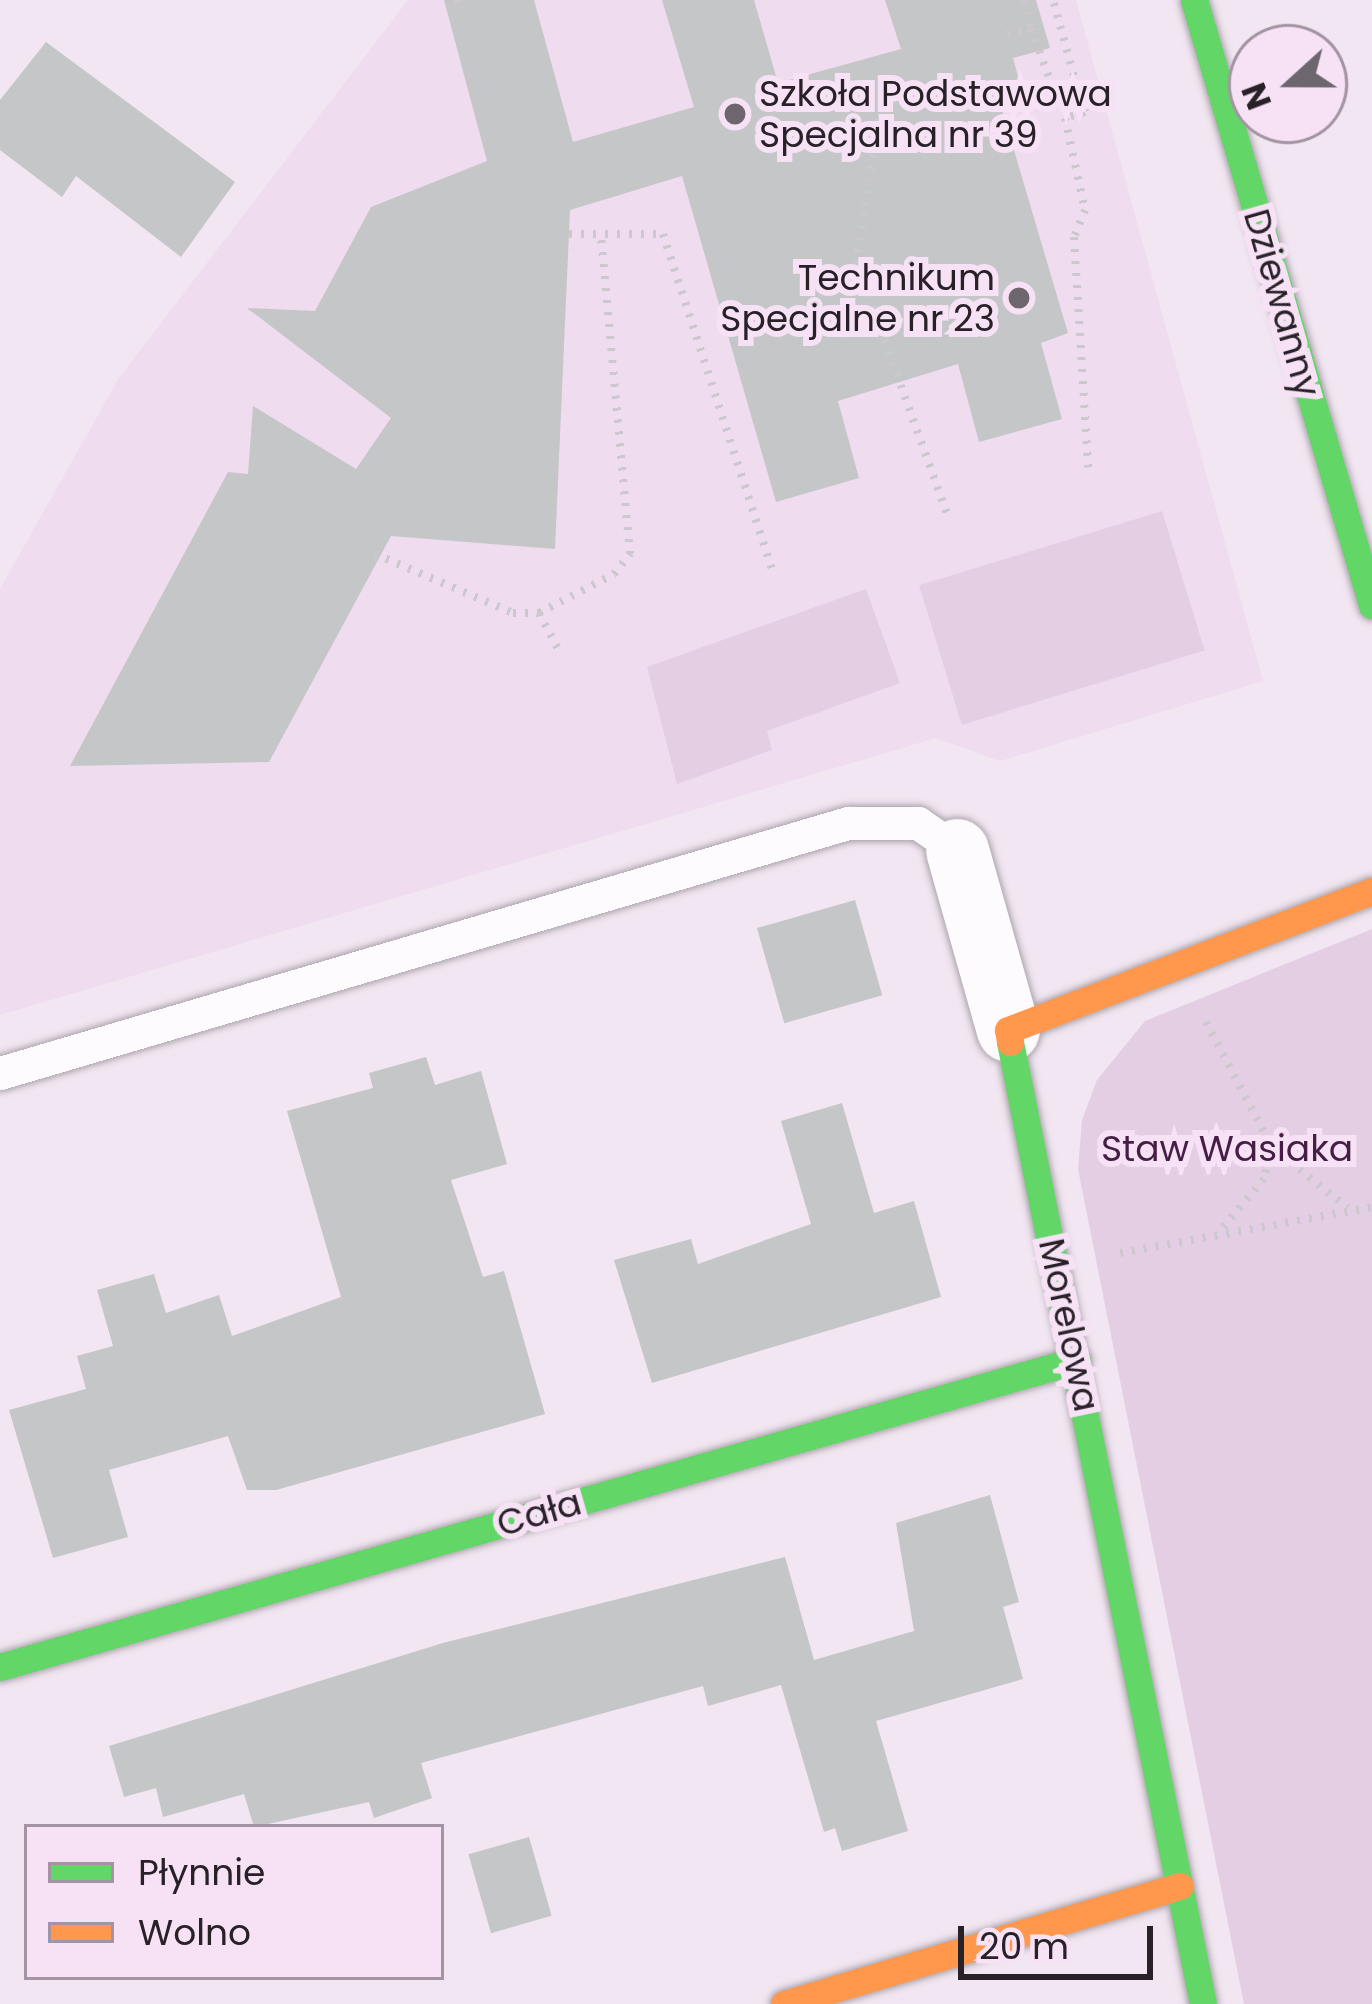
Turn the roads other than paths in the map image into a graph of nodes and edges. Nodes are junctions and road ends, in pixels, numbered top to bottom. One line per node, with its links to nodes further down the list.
1 (1194, 0): 2 (street, Dziewanny)
2 (1372, 605)
3 (957, 850): 5 (street); 6 (lane)
4 (1372, 891): 5 (street)
5 (1008, 1030): 7 (street, Morelowa)
6 (0, 1073)
7 (1077, 1360): 8 (street, Cała); 9 (street, Morelowa)
8 (0, 1667)
9 (1180, 1886): 10 (street); 11 (street, Morelowa)
10 (784, 2004)
11 (1203, 2004)

